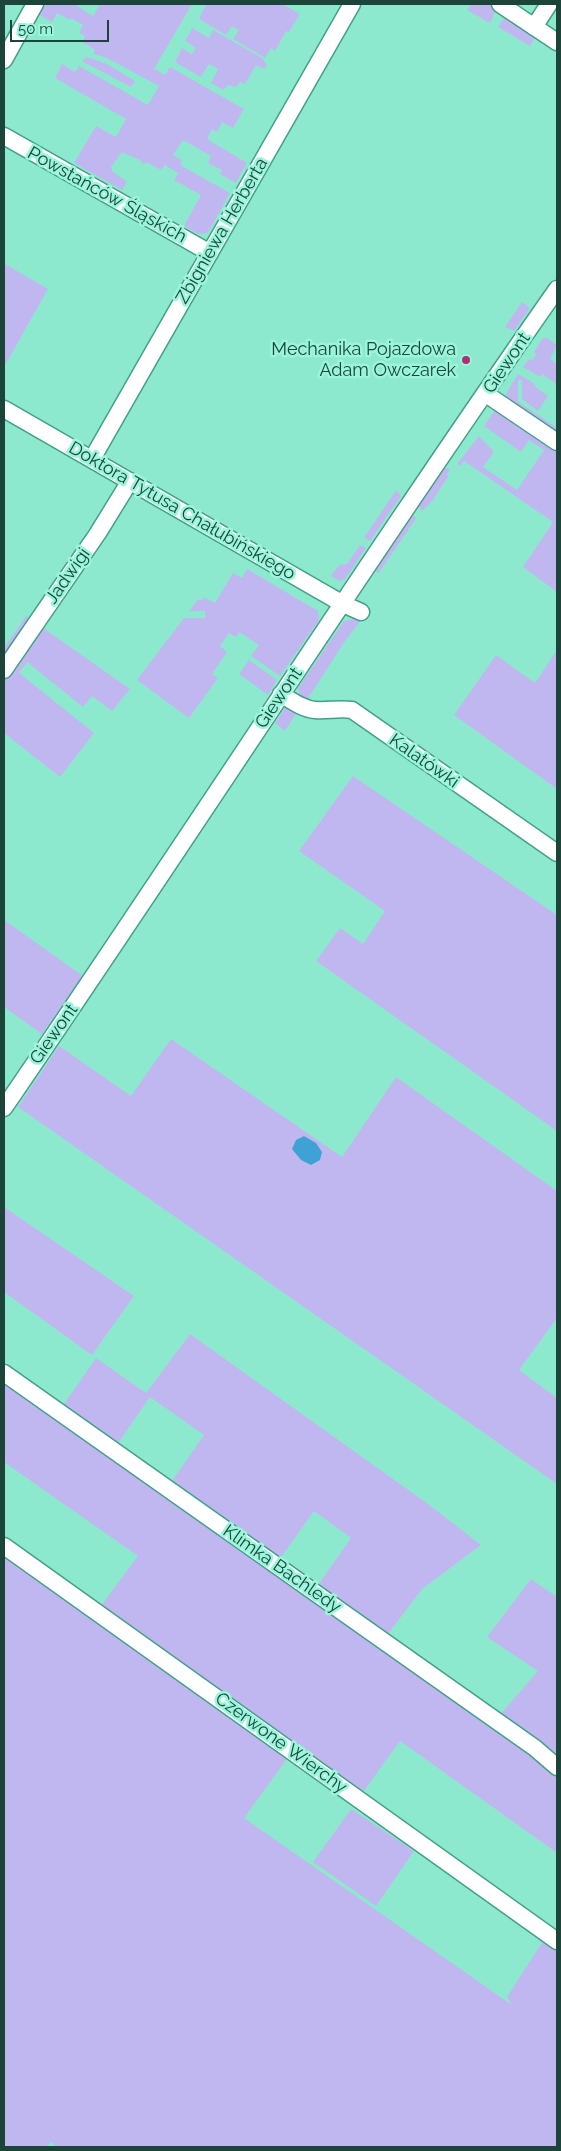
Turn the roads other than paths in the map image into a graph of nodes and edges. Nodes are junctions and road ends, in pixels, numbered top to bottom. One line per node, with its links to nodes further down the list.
1 (35, 4): 7 (street)
2 (352, 4): 9 (street, Zbigniewa Herberta)
3 (500, 4): 5 (street)
4 (549, 4): 5 (street)
5 (534, 27): 6 (street)
6 (557, 42)
7 (4, 60)
8 (4, 136): 9 (street, Powstańców Śląskich)
9 (210, 253): 14 (street, Zbigniewa Herberta)
10 (557, 289): 11 (street, Giewont)
11 (486, 394): 13 (street); 16 (street, Giewont)
12 (4, 409): 14 (street, Doktora Tytusa Chałubińskiego)
13 (557, 442)
14 (92, 459): 15 (street, Doktora Tytusa Chałubińskiego)
15 (130, 481): 16 (street, Doktora Tytusa Chałubińskiego); 18 (street, Jadwigi)
16 (343, 604): 17 (street, Doktora Tytusa Chałubińskiego); 19 (street, Giewont)
17 (361, 612)
18 (4, 670)
19 (282, 694): 20 (street, Kalatówki); 21 (street, Giewont)
20 (557, 853)
21 (4, 1108)
22 (4, 1373): 24 (street, Klimka Bachledy)
23 (4, 1546): 25 (street, Czerwone Wierchy)
24 (557, 1767)
25 (557, 1941)

